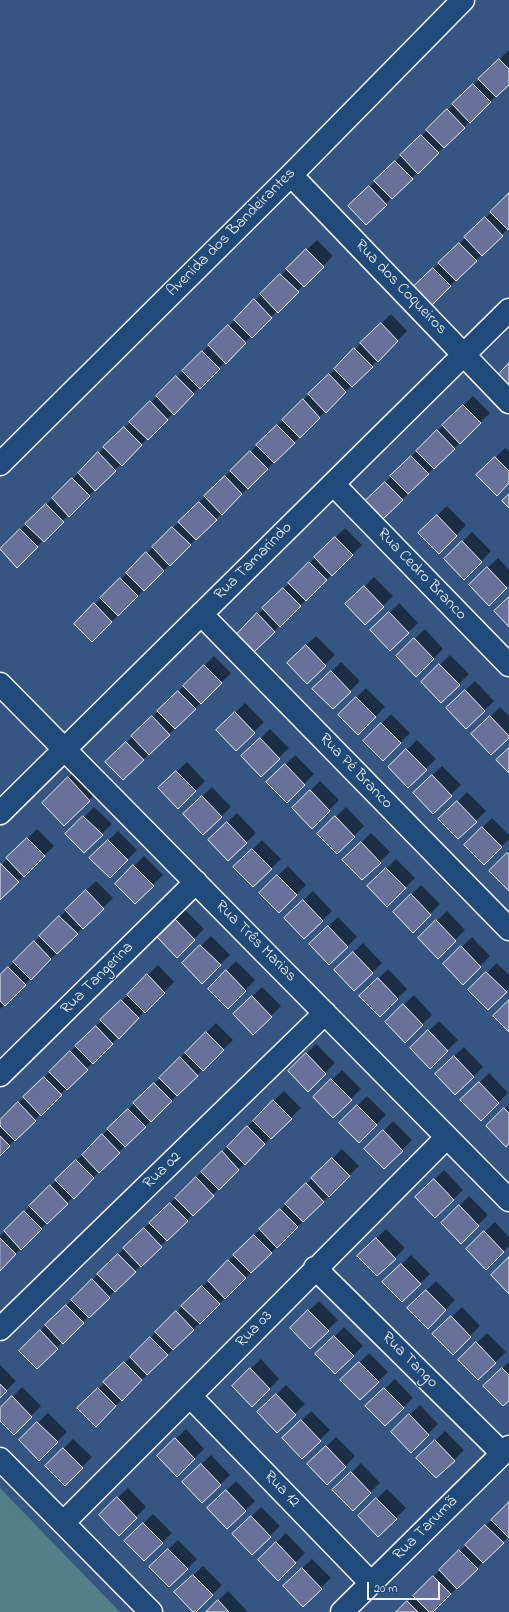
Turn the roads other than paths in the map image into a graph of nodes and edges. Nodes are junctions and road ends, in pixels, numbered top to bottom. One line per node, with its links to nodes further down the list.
1 (463, 0): 2 (street, Avenida dos Bandeirantes)
2 (291, 175): 4 (street, Rua dos Coqueiros); 6 (street, Avenida dos Bandeirantes)
3 (509, 310): 4 (street, Rua Tamarindo)
4 (464, 355): 5 (street, Rua dos Coqueiros); 7 (street, Rua Tamarindo)
5 (509, 402)
6 (0, 464)
7 (333, 484): 8 (street, Rua Tamarindo); 9 (street, Rua Cedro Branco)
8 (201, 614): 11 (street, Rua Tamarindo); 14 (street, Rua Pé Branco)
9 (509, 665)
10 (0, 684): 11 (street, Rua Três Marias)
11 (65, 749): 12 (street, Rua Tamarindo); 13 (street, Rua Três Marias)
12 (0, 813)
13 (196, 882): 15 (street, Rua Três Marias); 16 (street, Rua Tangerina)
14 (509, 929)
15 (325, 1013): 17 (street, Rua Três Marias); 20 (street, Rua 02)
16 (0, 1076)
17 (447, 1137): 18 (street, Rua Três Marias); 19 (street, Rua 03)
18 (509, 1200)
19 (315, 1268): 21 (street, Rua 03); 22 (street, Rua Tango)
20 (0, 1329)
21 (190, 1396): 24 (street, Rua 03); 25 (street, Rua 12)
22 (506, 1450): 25 (street, Rua Tarumã)
23 (0, 1459): 24 (street)
24 (63, 1523): 26 (street)
25 (371, 1583): 27 (street, Rua Tarumã)
26 (150, 1612)
27 (342, 1612)

